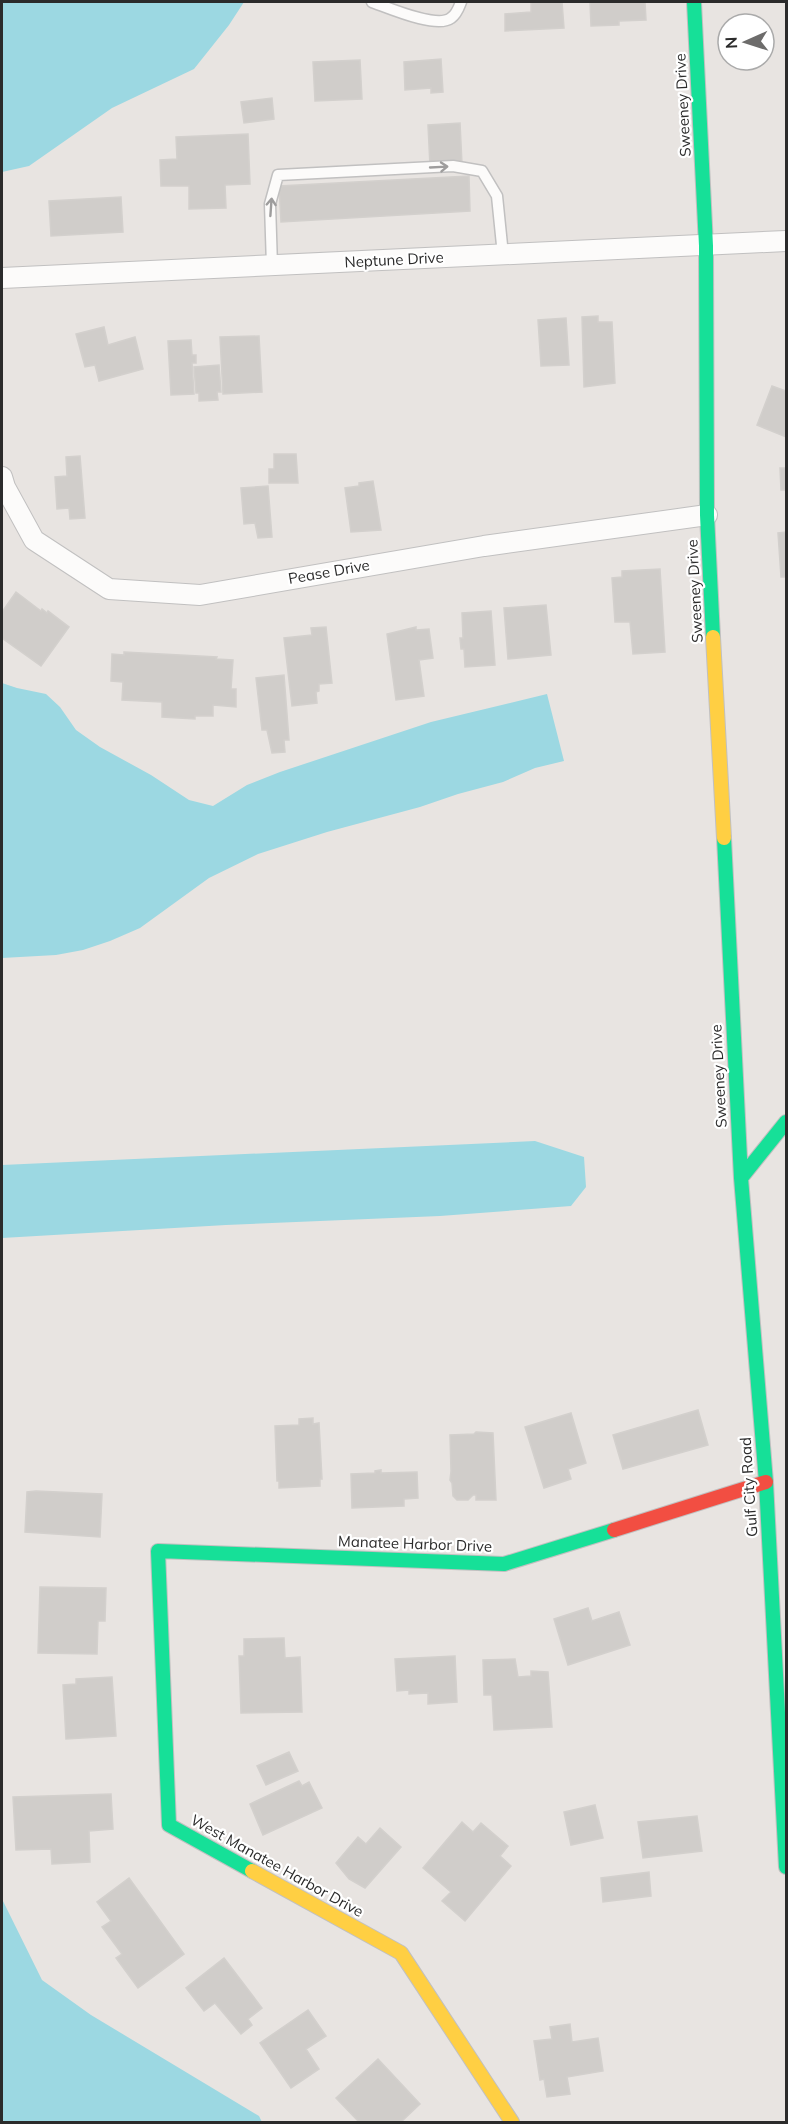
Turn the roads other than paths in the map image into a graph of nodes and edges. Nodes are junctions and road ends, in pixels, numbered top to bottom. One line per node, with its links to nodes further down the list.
1 (372, 2): 2 (lane)
2 (461, 2)
3 (694, 2): 5 (street, Sweeney Drive)
4 (786, 241): 5 (street, Neptune Drive)
5 (706, 246): 6 (street, Neptune Drive); 10 (street, Sweeney Drive)
6 (503, 255): 7 (street, Neptune Drive); 7 (lane, one-way to 6)
7 (272, 266): 8 (street, Neptune Drive)
8 (2, 278)
9 (2, 477): 10 (street, Pease Drive)
10 (707, 515): 12 (street, Sweeney Drive)
11 (786, 1122): 12 (street)
12 (741, 1178): 13 (street, Gulf City Road)
13 (766, 1482): 14 (street, Manatee Harbor Drive); 15 (street, Gulf City Road)
14 (158, 1551): 16 (street, West Manatee Harbor Drive)
15 (786, 1867)
16 (512, 2122)

